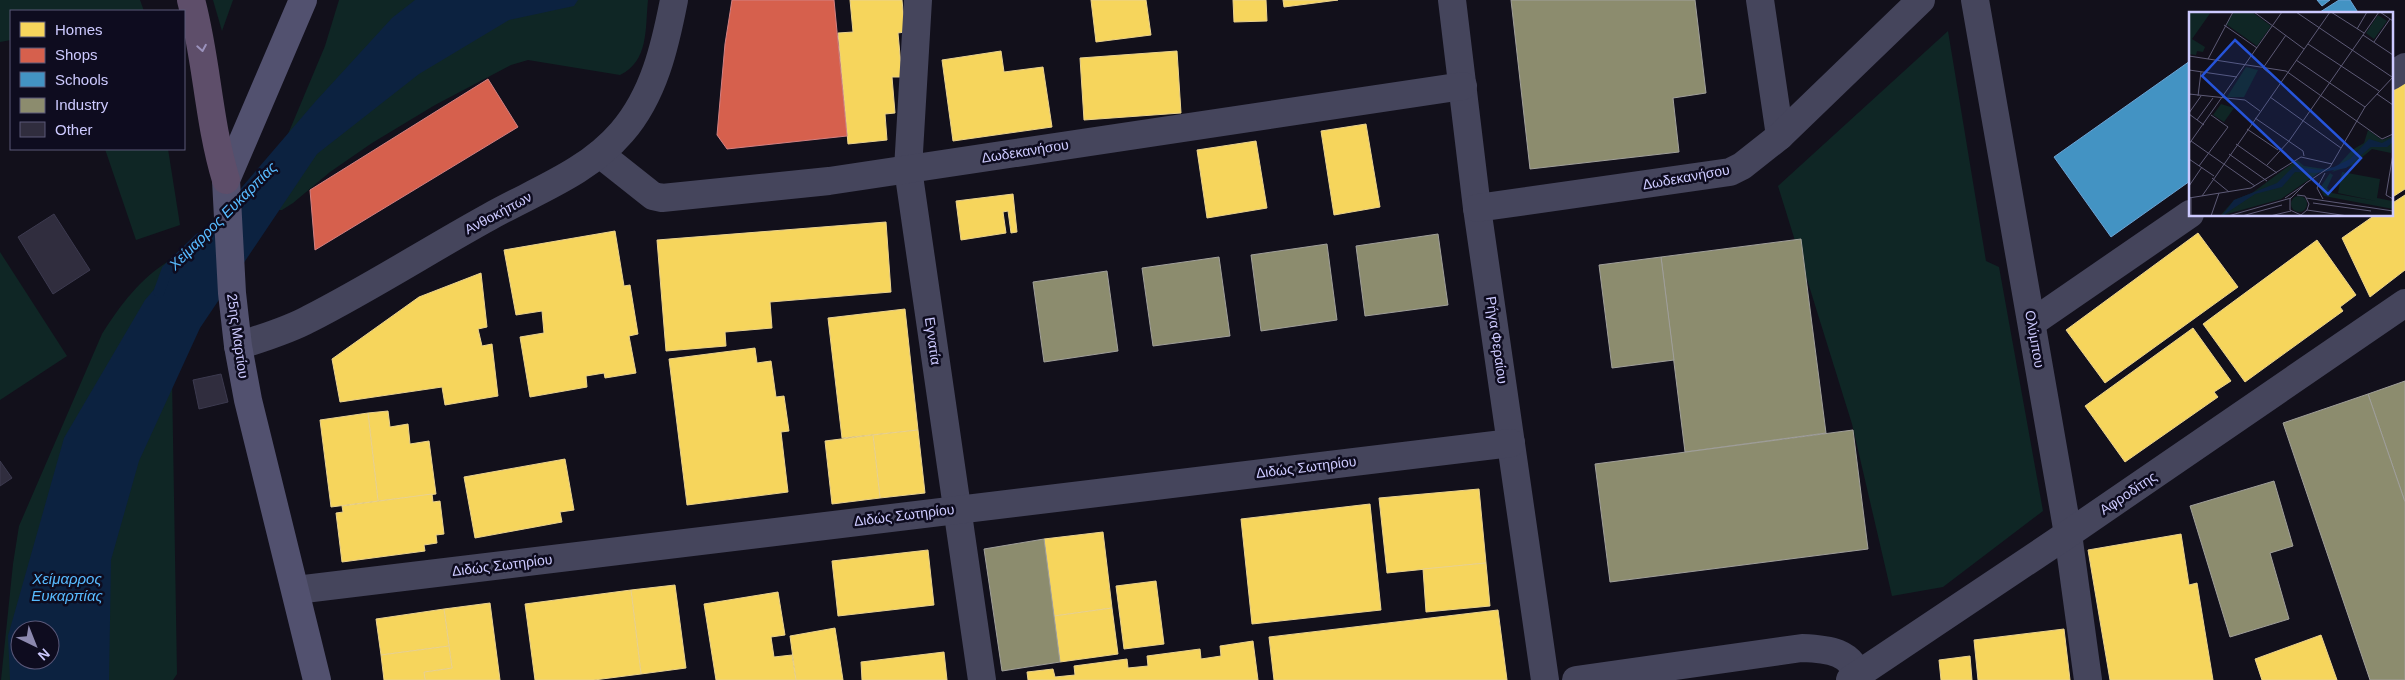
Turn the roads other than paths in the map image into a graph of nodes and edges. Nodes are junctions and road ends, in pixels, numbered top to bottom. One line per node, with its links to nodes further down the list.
1 (192, 0): 15 (highway, one-way to 15)
2 (303, 0): 15 (main road, 25ης Μαρτίου)
3 (674, 0): 13 (street, Ανθοκήπων)
4 (918, 0): 14 (street, Εγνατία)
5 (1452, 0): 11 (street, Ρήγα Φεραίου)
6 (1760, 0): 12 (street)
7 (1921, 0): 12 (street, Δωδεκανήσου)
8 (1975, 0): 19 (street, Ολύμπου)
9 (2405, 67): 10 (street)
10 (2392, 75)
11 (1463, 86): 14 (street, Δωδεκανήσου); 16 (street, Ρήγα Φεραίου)
12 (1780, 136): 16 (street, Δωδεκανήσου)
13 (600, 154): 14 (street, Δωδεκανήσου); 20 (street, Ανθοκήπων)
14 (908, 170): 22 (street, Εγνατία)
15 (226, 180): 20 (main road, 25ης Μαρτίου)
16 (1478, 208): 21 (street, Ρήγα Φεραίου)
17 (2189, 215): 19 (street)
18 (2405, 304): 23 (street, Αφροδίτης)
19 (2033, 322): 23 (street, Ολύμπου)
20 (238, 346): 24 (main road, 25ης Μαρτίου)
21 (1511, 443): 22 (street, Διδώς Σωτηρίου); 28 (street, Ρήγα Φεραίου)
22 (957, 508): 24 (street, Διδώς Σωτηρίου); 27 (street, Εγνατία)
23 (2068, 534): 25 (street, Αφροδίτης); 30 (street, Ολύμπου)
24 (296, 590): 26 (main road, 25ης Μαρτίου)
25 (1855, 678): 29 (street)
26 (317, 680)
27 (982, 680)
28 (1545, 680)
29 (1576, 680)
30 (2088, 680)

